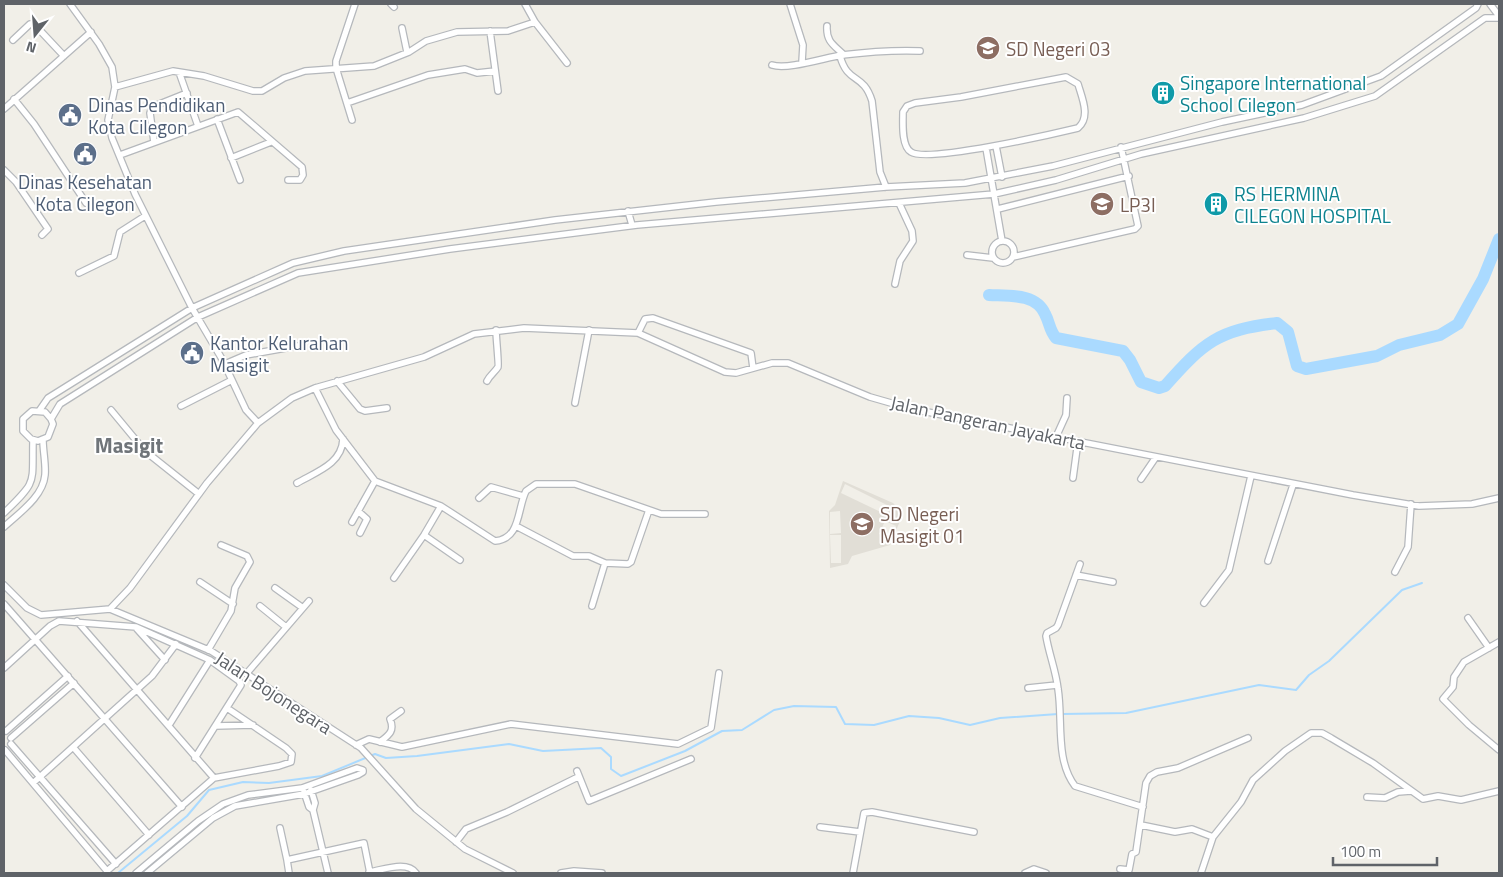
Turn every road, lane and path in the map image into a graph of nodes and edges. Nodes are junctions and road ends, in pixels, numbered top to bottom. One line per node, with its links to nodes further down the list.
1 (70, 4): 13 (street)
2 (355, 4): 22 (street)
3 (525, 4): 9 (street)
4 (790, 4): 19 (street)
5 (1490, 4): 7 (street)
6 (1477, 6): 8 (street); 31 (street)
7 (1499, 17): 8 (street)
8 (1486, 18): 35 (street)
9 (535, 22): 12 (street); 20 (street)
10 (827, 26): 17 (street)
11 (402, 28): 16 (street)
12 (490, 31): 16 (street); 23 (street)
13 (91, 32): 18 (street); 25 (street)
14 (13, 40): 18 (street)
15 (920, 51): 17 (street)
16 (407, 52): 22 (street)
17 (842, 55): 19 (street); 52 (street)
18 (64, 56): 28 (street)
19 (802, 62): 21 (street)
20 (567, 63)
21 (772, 65)
22 (336, 68): 24 (street); 29 (street)
23 (495, 71): 26 (street); 29 (street)
24 (179, 72): 25 (street); 27 (street)
25 (115, 87): 42 (street)
26 (498, 91)
27 (188, 93): 34 (street); 36 (street)
28 (14, 99): 30 (street); 54 (street)
29 (347, 103): 33 (street)
30 (4, 109)
31 (1263, 113): 35 (street); 39 (street)
32 (217, 119): 34 (street); 37 (street); 43 (street)
33 (352, 120)
34 (198, 126): 36 (street)
35 (1268, 126): 44 (street)
36 (154, 142): 42 (street)
37 (271, 142): 43 (street); 51 (street)
38 (996, 146): 40 (street); 40 (street); 48 (street)
39 (1121, 147): 41 (street); 44 (street)
40 (986, 148): 49 (street)
41 (1110, 150): 45 (street); 48 (street)
42 (120, 155): 58 (street)
43 (232, 158): 50 (street)
44 (1124, 159): 45 (street); 47 (street)
45 (1113, 162): 53 (street)
46 (4, 170): 60 (street)
47 (1128, 176): 56 (street); 63 (street)
48 (1002, 177): 49 (street)
49 (991, 179): 52 (street); 53 (street)
50 (240, 180)
51 (288, 180)
52 (886, 187): 57 (street)
53 (994, 194): 55 (street); 56 (street)
54 (86, 203)
55 (899, 204): 59 (street); 66 (street)
56 (998, 209): 61 (street)
57 (628, 211): 59 (street); 67 (street)
58 (145, 216): 65 (street); 67 (street)
59 (634, 225): 68 (street)
60 (42, 234)
61 (1002, 241): 63 (street); 64 (street)
62 (967, 255): 64 (street)
63 (1013, 257): 64 (street)
64 (993, 258)
65 (79, 273)
66 (895, 284)
67 (192, 308): 68 (street); 83 (street)
68 (198, 317): 73 (street); 85 (street)
69 (496, 330): 70 (street, Jalan Pangeran Jayakarta); 76 (street, Jalan Pangeran Jayakarta); 77 (street)
70 (589, 330): 71 (street, Jalan Pangeran Jayakarta); 80 (street)
71 (638, 333): 74 (street, Jalan Pangeran Jayakarta); 74 (street)
72 (297, 346): 73 (street)
73 (225, 364): 75 (street)
74 (754, 368): 87 (street, Jalan Pangeran Jayakarta)
75 (232, 380): 81 (street); 86 (street)
76 (337, 381): 78 (street, Jalan Pangeran Jayakarta); 82 (street)
77 (487, 381)
78 (314, 388): 86 (street, Jalan Pangeran Jayakarta); 90 (street)
79 (1067, 398): 87 (street)
80 (575, 403)
81 (180, 406)
82 (388, 408)
83 (39, 410): 85 (street); 88 (street)
84 (110, 410): 99 (street)
85 (50, 419): 89 (street)
86 (258, 423): 99 (street, Jalan Pangeran Jayakarta)
87 (1056, 437): 91 (street, Jalan Pangeran Jayakarta)
88 (33, 440): 89 (street); 107 (street)
89 (43, 440): 110 (street)
90 (343, 440): 96 (street); 97 (street)
91 (1078, 441): 92 (street, Jalan Pangeran Jayakarta); 94 (street)
92 (1156, 457): 93 (street, Jalan Pangeran Jayakarta); 95 (street)
93 (1251, 476): 98 (street, Jalan Pangeran Jayakarta); 129 (street)
94 (1073, 478)
95 (1141, 479)
96 (375, 481): 104 (street); 106 (street)
97 (297, 483)
98 (1293, 485): 103 (street, Jalan Pangeran Jayakarta); 116 (street)
99 (199, 494): 132 (street, Jalan Pangeran Jayakarta)
100 (523, 496): 101 (street); 105 (street); 111 (street)
101 (479, 498)
102 (1499, 498): 103 (street, Jalan Pangeran Jayakarta)
103 (1411, 504): 119 (street)
104 (441, 506): 111 (street); 113 (street)
105 (649, 510): 108 (street); 117 (street)
106 (358, 511): 109 (street); 112 (street)
107 (4, 513)
108 (705, 514)
109 (352, 522)
110 (4, 526)
111 (516, 526): 117 (street)
112 (360, 533)
113 (424, 535): 115 (street); 121 (street)
114 (221, 545): 128 (street)
115 (460, 560)
116 (1268, 561)
117 (605, 563): 131 (street)
118 (1080, 564): 120 (street)
119 (1395, 572)
120 (1076, 575): 123 (street); 150 (street)
121 (394, 578)
122 (200, 582): 128 (street)
123 (1113, 582)
124 (4, 585): 132 (street, Jalan Bojonegara)
125 (275, 588): 133 (street)
126 (309, 600): 133 (street)
127 (4, 604): 138 (street)
128 (233, 604): 142 (street)
129 (1204, 604)
130 (260, 606): 137 (street)
131 (592, 606)
132 (110, 608): 142 (street, Jalan Bojonegara)
133 (303, 608): 137 (street)
134 (1468, 618): 141 (street)
135 (77, 621): 136 (street); 138 (street); 152 (street)
136 (136, 627): 140 (street); 143 (street)
137 (286, 627): 147 (street)
138 (35, 640): 145 (street); 148 (street)
139 (1499, 642): 141 (street)
140 (176, 644): 143 (street); 144 (street)
141 (1489, 648): 166 (street)
142 (208, 650): 147 (street, Jalan Bojonegara)
143 (165, 660): 152 (street)
144 (210, 660): 153 (street); 156 (street)
145 (4, 668)
146 (719, 672): 162 (street)
147 (247, 673): 164 (street, Jalan Bojonegara)
148 (68, 676): 149 (street); 159 (street)
149 (74, 683): 155 (street); 161 (street)
150 (1057, 685): 151 (street); 179 (street)
151 (1028, 688)
152 (138, 690): 155 (street); 156 (street)
153 (227, 708): 157 (street); 158 (street)
154 (401, 712): 162 (street)
155 (106, 719): 163 (street); 178 (street)
156 (169, 725): 167 (street)
157 (253, 725): 158 (street); 170 (street)
158 (216, 726): 167 (street)
159 (5, 731): 161 (street)
160 (1248, 738): 179 (street)
161 (11, 741): 165 (street); 169 (street)
162 (380, 742): 164 (street)
163 (73, 747): 169 (street); 187 (street)
164 (359, 747): 189 (street, Jalan Bojonegara)
165 (4, 750): 171 (street)
166 (1499, 750)
167 (195, 758): 170 (street)
168 (691, 759): 189 (street)
169 (40, 777): 171 (street); 192 (street)
170 (214, 778): 178 (street)
171 (33, 783): 192 (street)
172 (310, 789): 172 (street); 173 (street); 181 (street)
173 (303, 791): 177 (street); 180 (street); 181 (street)
174 (1411, 791): 175 (street); 176 (street); 188 (street)
175 (1499, 791)
176 (1367, 797)
177 (223, 804): 180 (street); 194 (street)
178 (182, 807): 187 (street)
179 (1142, 807): 182 (street)
180 (226, 810): 195 (street)
181 (314, 810): 190 (street)
182 (1141, 825): 188 (street); 193 (street)
183 (280, 828): 191 (street)
184 (820, 828): 185 (street)
185 (860, 832): 186 (street); 204 (street)
186 (974, 832)
187 (149, 835): 192 (street)
188 (1213, 837): 207 (street)
189 (456, 842): 200 (street, Jalan Bojonegara)
190 (323, 852): 191 (street); 197 (street); 198 (street)
191 (286, 860): 196 (street)
192 (116, 864)
193 (1120, 869)
194 (136, 873)
195 (147, 873)
196 (289, 873)
197 (328, 873)
198 (370, 873): 199 (street)
199 (416, 873)
200 (513, 873)
201 (561, 873): 202 (street)
202 (589, 873): 203 (street)
203 (602, 873)
204 (853, 873)
205 (1025, 873): 206 (street)
206 (1046, 873)
207 (1202, 873)

